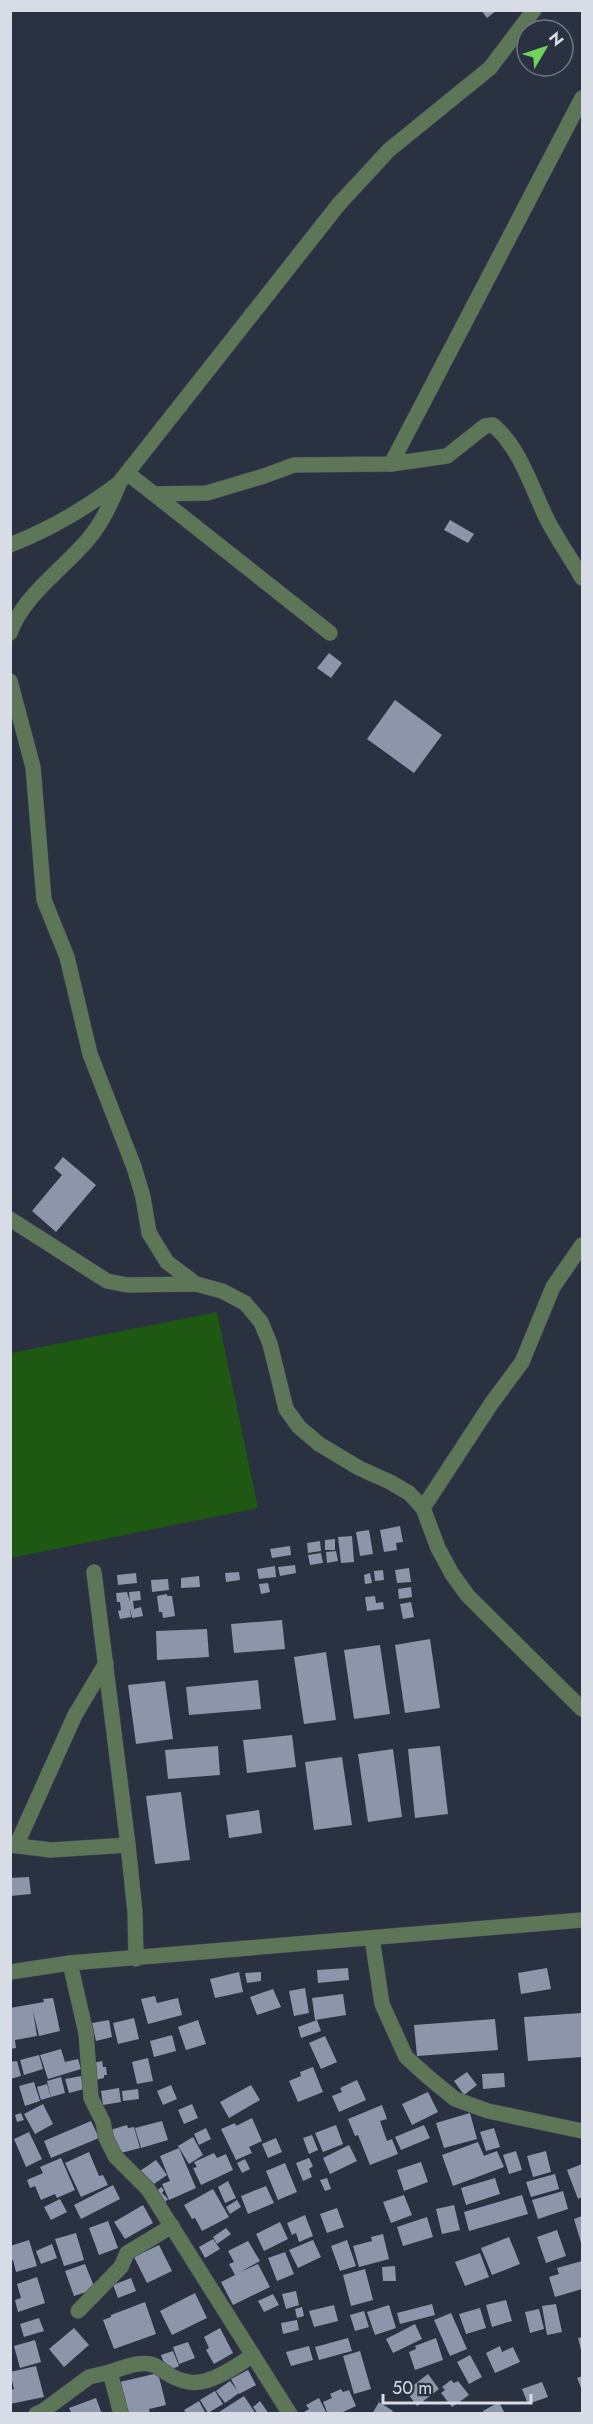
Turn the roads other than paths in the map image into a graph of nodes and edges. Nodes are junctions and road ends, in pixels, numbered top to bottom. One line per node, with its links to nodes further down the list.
1 (534, 10): 4 (street)
2 (582, 98): 3 (street)
3 (391, 464): 5 (street); 7 (street)
4 (123, 478): 5 (street); 6 (street); 8 (street)
5 (154, 494): 9 (street)
6 (10, 545)
7 (582, 578)
8 (10, 633)
9 (330, 633)
10 (10, 681): 13 (street)
11 (10, 1219): 13 (street)
12 (582, 1245): 14 (street)
13 (196, 1284): 14 (street)
14 (423, 1508): 17 (street)
15 (94, 1572): 16 (street)
16 (106, 1663): 18 (street); 19 (street)
17 (582, 1709)
18 (128, 1845): 19 (street); 22 (street)
19 (14, 1846)
20 (582, 1920): 21 (street)
21 (372, 1938): 22 (street); 25 (street)
22 (136, 1959): 23 (street)
23 (70, 1963): 24 (street); 26 (street)
24 (10, 1972)
25 (582, 2131)
26 (172, 2226): 27 (street); 28 (street)
27 (78, 2311)
28 (253, 2355): 29 (street); 32 (street)
29 (110, 2372): 30 (street); 31 (street)
30 (36, 2414)
31 (121, 2414)
32 (290, 2414)

